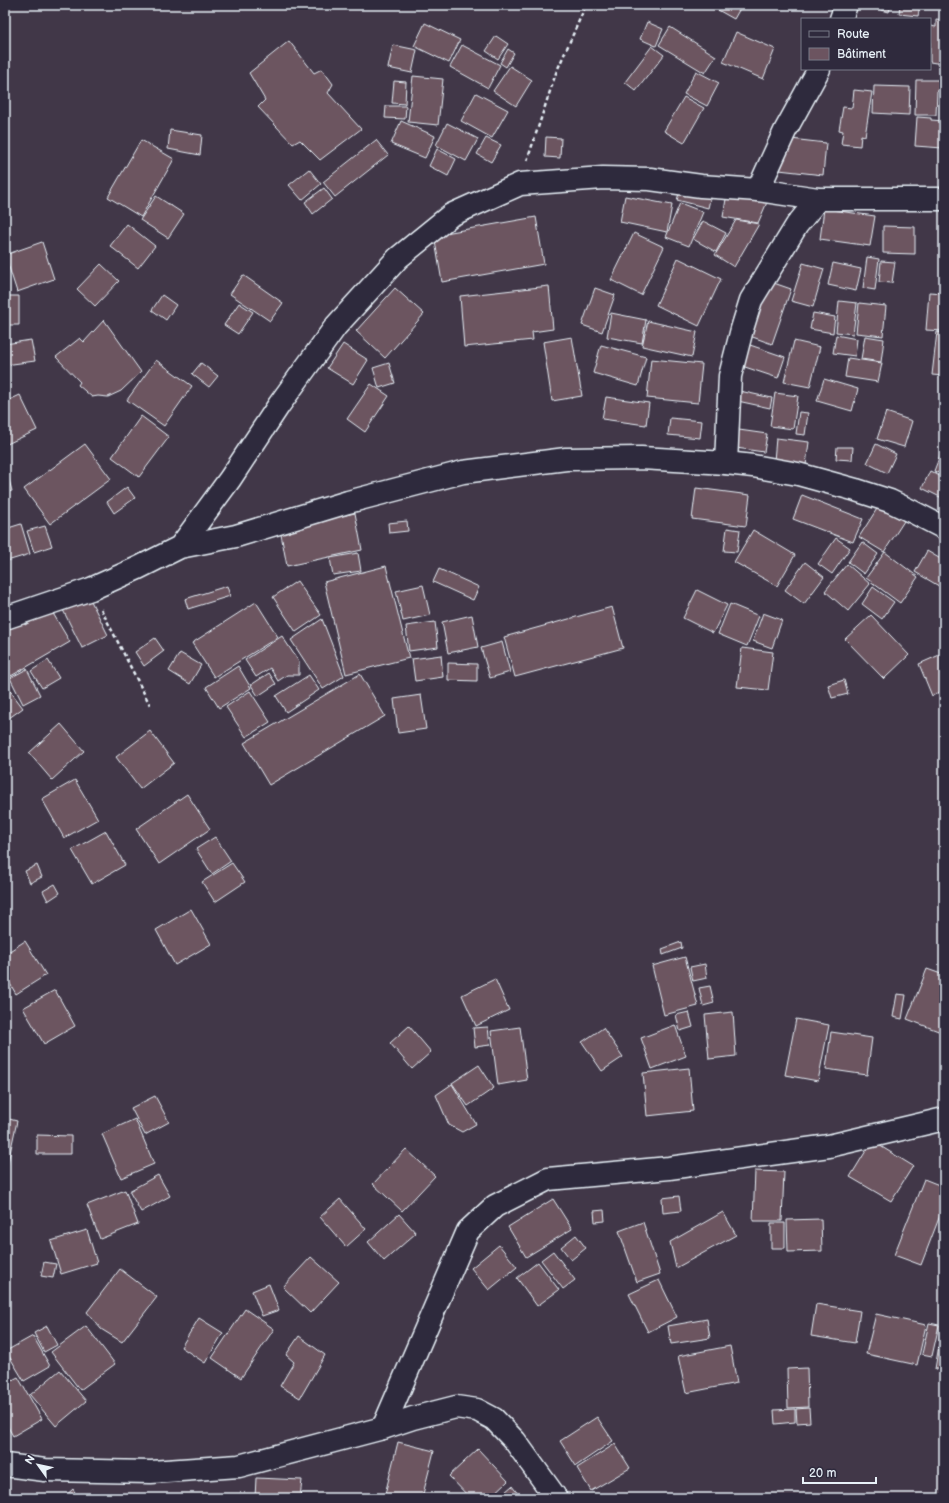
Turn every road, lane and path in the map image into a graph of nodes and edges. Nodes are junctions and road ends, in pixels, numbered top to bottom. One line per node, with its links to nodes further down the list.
1 (586, 5): 5 (path)
2 (846, 5): 3 (street)
3 (841, 18)
4 (818, 70): 6 (street)
5 (520, 184): 6 (street); 11 (street)
6 (758, 190): 7 (street)
7 (818, 199): 8 (street); 9 (street)
8 (944, 199)
9 (726, 463): 10 (street); 11 (street)
10 (944, 528)
11 (180, 547): 12 (street)
12 (91, 589): 13 (street); 14 (path)
13 (5, 618)
14 (150, 705)
15 (944, 1119): 16 (street)
16 (383, 1428): 17 (street); 18 (street)
17 (5, 1465)
18 (556, 1498)

